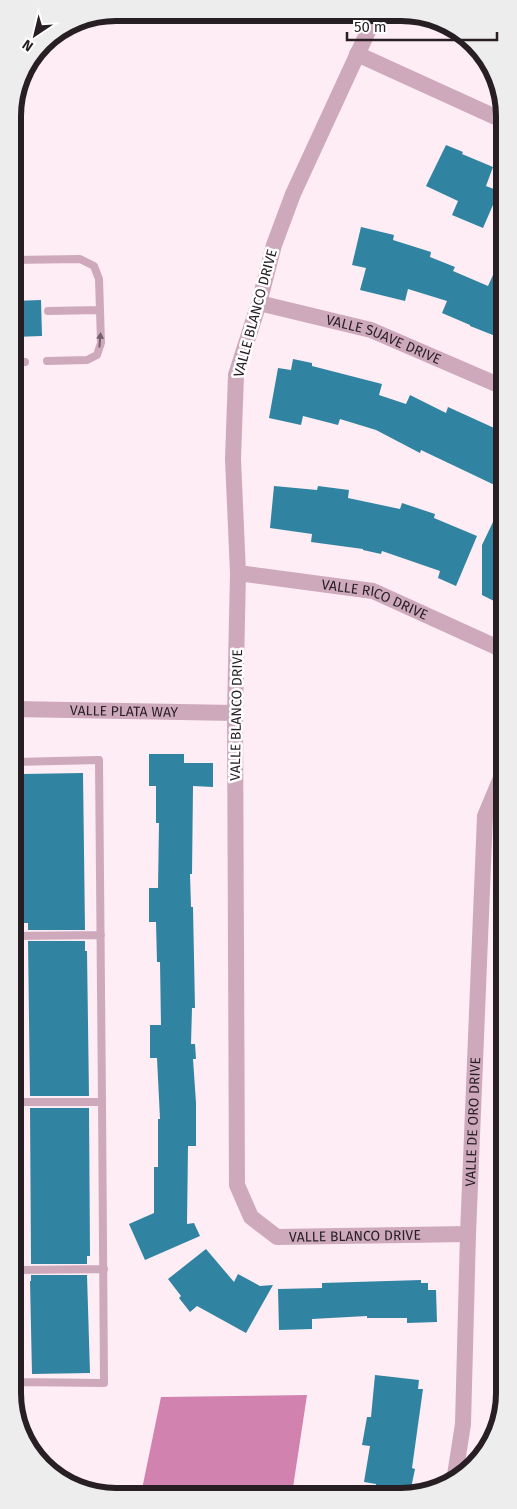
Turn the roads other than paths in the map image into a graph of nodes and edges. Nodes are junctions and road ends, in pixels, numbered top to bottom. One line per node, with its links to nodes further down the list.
1 (373, 21): 2 (street, VALLE BLANCO DRIVE)
2 (357, 54): 3 (street); 5 (street, VALLE BLANCO DRIVE)
3 (496, 117)
4 (21, 260): 6 (lane)
5 (259, 303): 11 (street, VALLE SUAVE DRIVE); 12 (street, VALLE BLANCO DRIVE)
6 (100, 310): 7 (lane); 8 (lane, one-way to 6)
7 (48, 311)
8 (47, 361)
9 (21, 362): 10 (lane)
10 (25, 362)
11 (496, 385)
12 (238, 573): 13 (street, VALLE RICO DRIVE); 15 (street, VALLE BLANCO DRIVE)
13 (496, 647)
14 (21, 709): 15 (street, VALLE PLATA WAY)
15 (235, 713): 22 (street, VALLE BLANCO DRIVE)
16 (21, 762): 18 (lane)
17 (496, 789): 22 (street, VALLE DE ORO DRIVE)
18 (101, 935): 19 (lane); 21 (lane)
19 (21, 936)
20 (21, 1102): 21 (lane)
21 (102, 1102): 23 (lane)
22 (468, 1234): 26 (street, VALLE DE ORO DRIVE)
23 (104, 1269): 24 (lane); 25 (lane)
24 (21, 1270)
25 (21, 1382)
26 (456, 1470)

